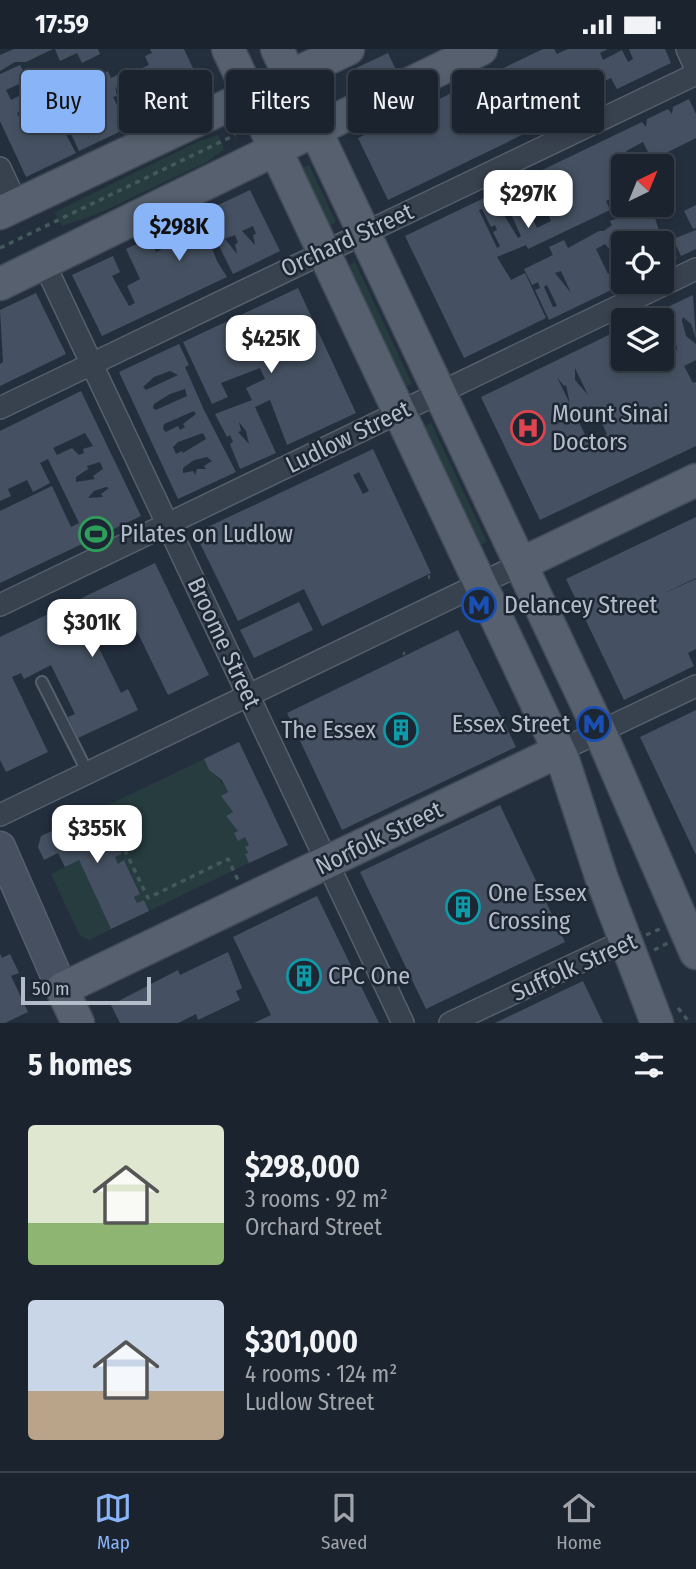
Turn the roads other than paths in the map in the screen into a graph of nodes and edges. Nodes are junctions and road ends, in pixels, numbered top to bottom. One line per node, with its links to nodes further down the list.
1 (228, 49): 6 (main road)
2 (348, 49): 5 (main road)
3 (481, 49): 9 (main road)
4 (687, 49): 7 (street)
5 (283, 63)
6 (238, 70)
7 (696, 71): 16 (street, Orchard Street)
8 (226, 109): 15 (main road)
9 (334, 122)
10 (268, 133): 13 (main road)
11 (311, 133): 13 (main road)
12 (316, 133): 16 (main road)
13 (276, 151): 17 (main road); 18 (main road)
14 (0, 168): 15 (street)
15 (9, 209)
16 (364, 232): 18 (street, Orchard Street); 22 (main road)
17 (39, 249): 20 (main road); 21 (street, Broome Street)
18 (323, 251): 21 (street, Orchard Street); 24 (main road)
19 (696, 269): 22 (street, Ludlow Street)
20 (0, 284)
21 (93, 364): 23 (street, Orchard Street); 26 (street, Broome Street)
22 (439, 393): 24 (street, Ludlow Street); 27 (main road)
23 (0, 408)
24 (399, 412): 26 (street, Ludlow Street); 28 (main road)
25 (696, 481): 27 (main road)
26 (168, 524): 29 (street, Ludlow Street); 32 (street, Broome Street)
27 (521, 565): 28 (street); 33 (main road)
28 (480, 584): 32 (street); 34 (main road)
29 (0, 605)
30 (42, 682): 35 (lane)
31 (696, 686): 33 (street, Norfolk Street)
32 (249, 695): 35 (street); 38 (street, Broome Street)
33 (600, 732): 34 (street, Norfolk Street); 39 (main road)
34 (559, 751): 38 (main road, Norfolk Street); 40 (main road)
35 (88, 773): 36 (street)
36 (0, 815)
37 (0, 847): 41 (main road)
38 (328, 863): 41 (main road, Norfolk Street); 44 (street, Broome Street)
39 (687, 930)
40 (640, 945): 42 (main road); 45 (street, Suffolk Street)
41 (62, 989): 43 (main road)
42 (667, 1015)
43 (78, 1023)
44 (403, 1023)
45 (450, 1023)

